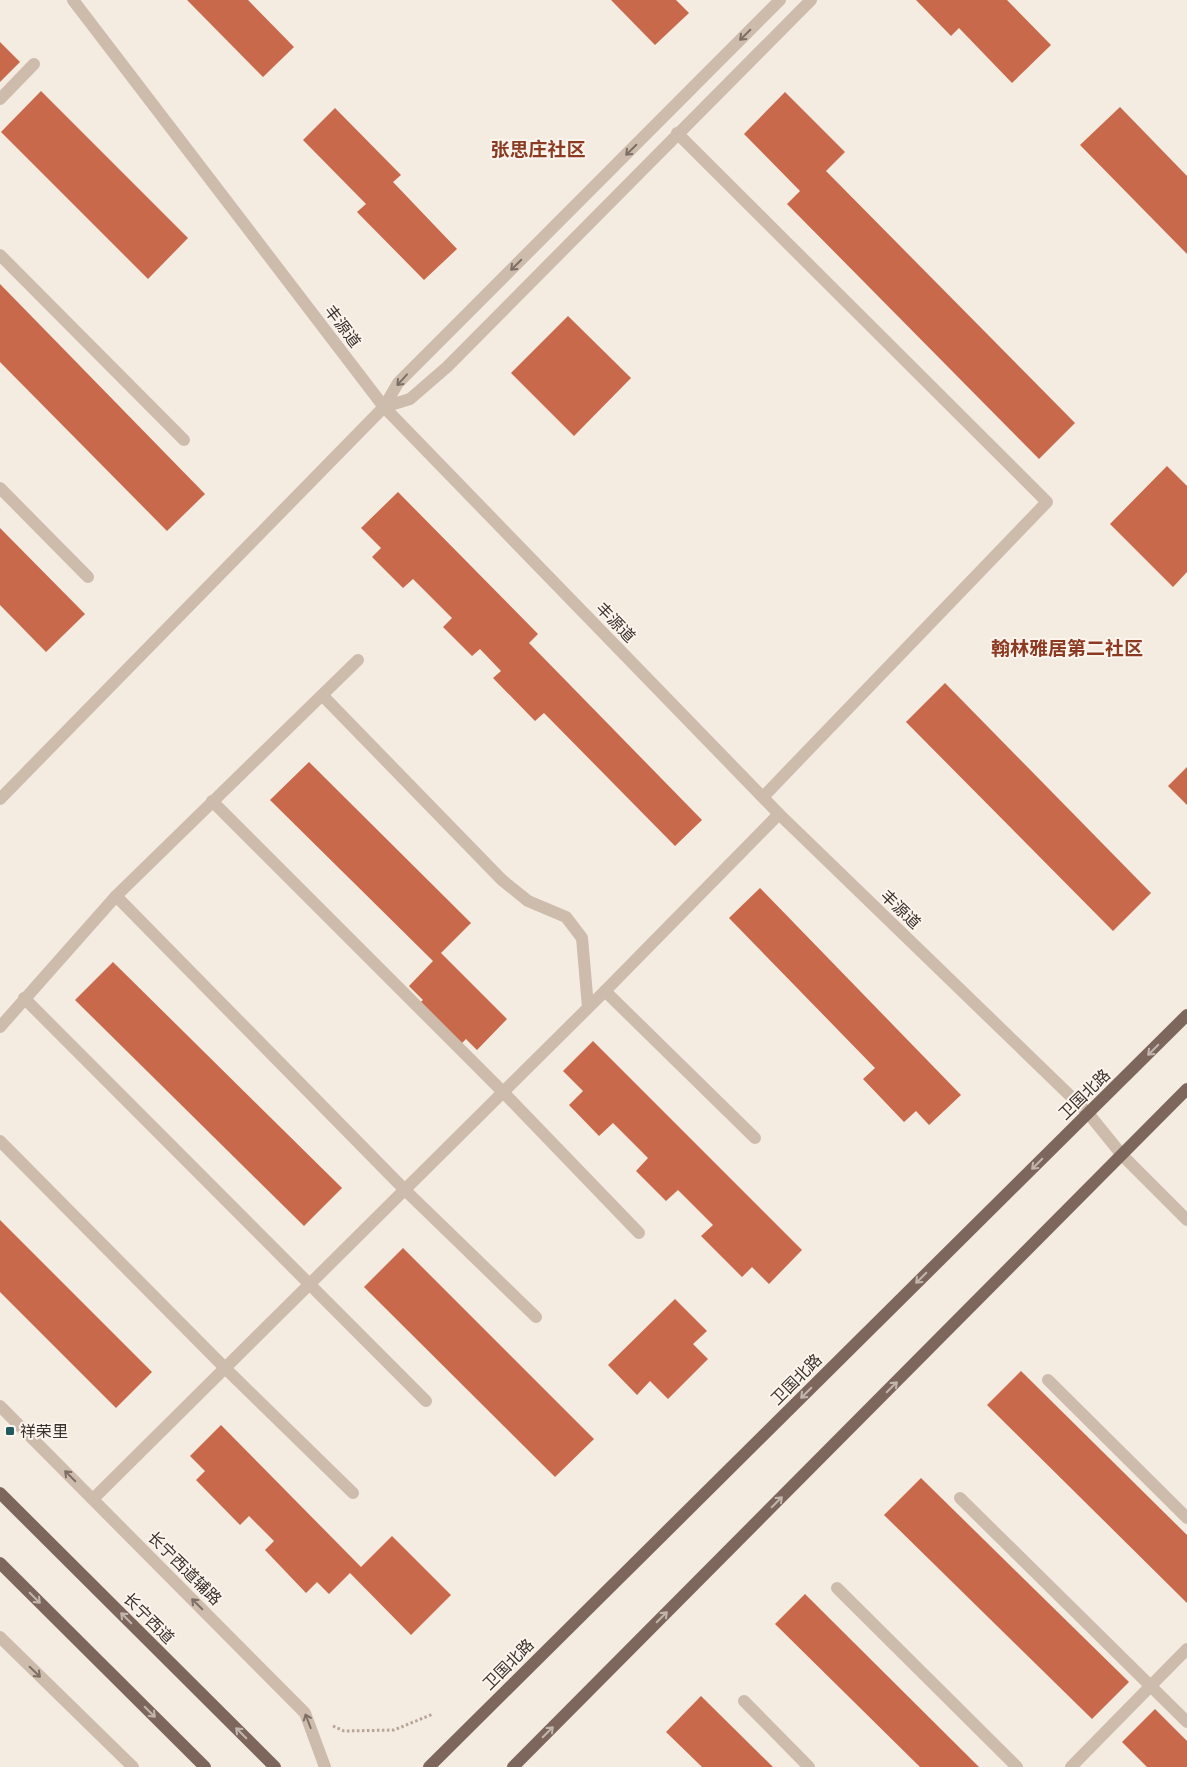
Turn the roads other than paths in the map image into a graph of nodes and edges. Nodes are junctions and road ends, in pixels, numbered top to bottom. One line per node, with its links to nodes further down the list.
1 (73, 0): 8 (street, 丰源道)
2 (780, 0): 8 (street, one-way to 8)
3 (811, 0): 6 (street)
4 (34, 64): 5 (street)
5 (0, 99)
6 (677, 133): 8 (street); 14 (street)
7 (0, 255): 9 (street)
8 (384, 407): 14 (street, 丰源道); 15 (street)
9 (184, 440)
10 (0, 488): 11 (street)
11 (88, 577)
12 (358, 660): 13 (street)
13 (323, 696): 16 (street); 21 (street)
14 (764, 798): 17 (street, 丰源道)
15 (0, 799)
16 (212, 801): 18 (street); 25 (street)
17 (779, 814): 19 (street); 26 (street, 丰源道)
18 (116, 896): 20 (street); 30 (street)
19 (605, 990): 21 (street); 27 (street)
20 (24, 998): 23 (street); 33 (street)
21 (588, 1007): 25 (street)
22 (1187, 1016): 26 (main road, 卫国北路, one-way to 26)
23 (0, 1027)
24 (1187, 1089): 29 (main road)
25 (503, 1092): 30 (street); 32 (street)
26 (1088, 1113): 29 (street, 丰源道); 55 (main road, 卫国北路, one-way to 55)
27 (755, 1138)
28 (0, 1141): 35 (street)
29 (1122, 1155): 31 (street, 丰源道); 56 (main road, one-way to 29)
30 (405, 1190): 33 (street); 34 (street)
31 (1187, 1220)
32 (639, 1233)
33 (310, 1284): 35 (street); 37 (street)
34 (536, 1317)
35 (225, 1368): 40 (street); 41 (street)
36 (1048, 1380): 43 (street)
37 (426, 1401)
38 (0, 1406): 41 (street, 长宁西道辅路, one-way to 38)
39 (0, 1493): 53 (main road, 长宁西道, one-way to 39)
40 (353, 1493)
41 (94, 1498): 54 (street, 长宁西道辅路, one-way to 41)
42 (960, 1498): 48 (street)
43 (1187, 1518)
44 (0, 1563): 52 (main road, one-way to 52)
45 (837, 1588): 58 (street)
46 (0, 1638): 51 (street, one-way to 51)
47 (1187, 1649): 48 (street)
48 (1150, 1686): 50 (street); 59 (street)
49 (744, 1701): 57 (street)
50 (1187, 1722)
51 (133, 1767)
52 (205, 1767)
53 (275, 1767)
54 (325, 1767)
55 (429, 1767)
56 (514, 1767)
57 (809, 1767)
58 (1017, 1767)
59 (1072, 1767)

